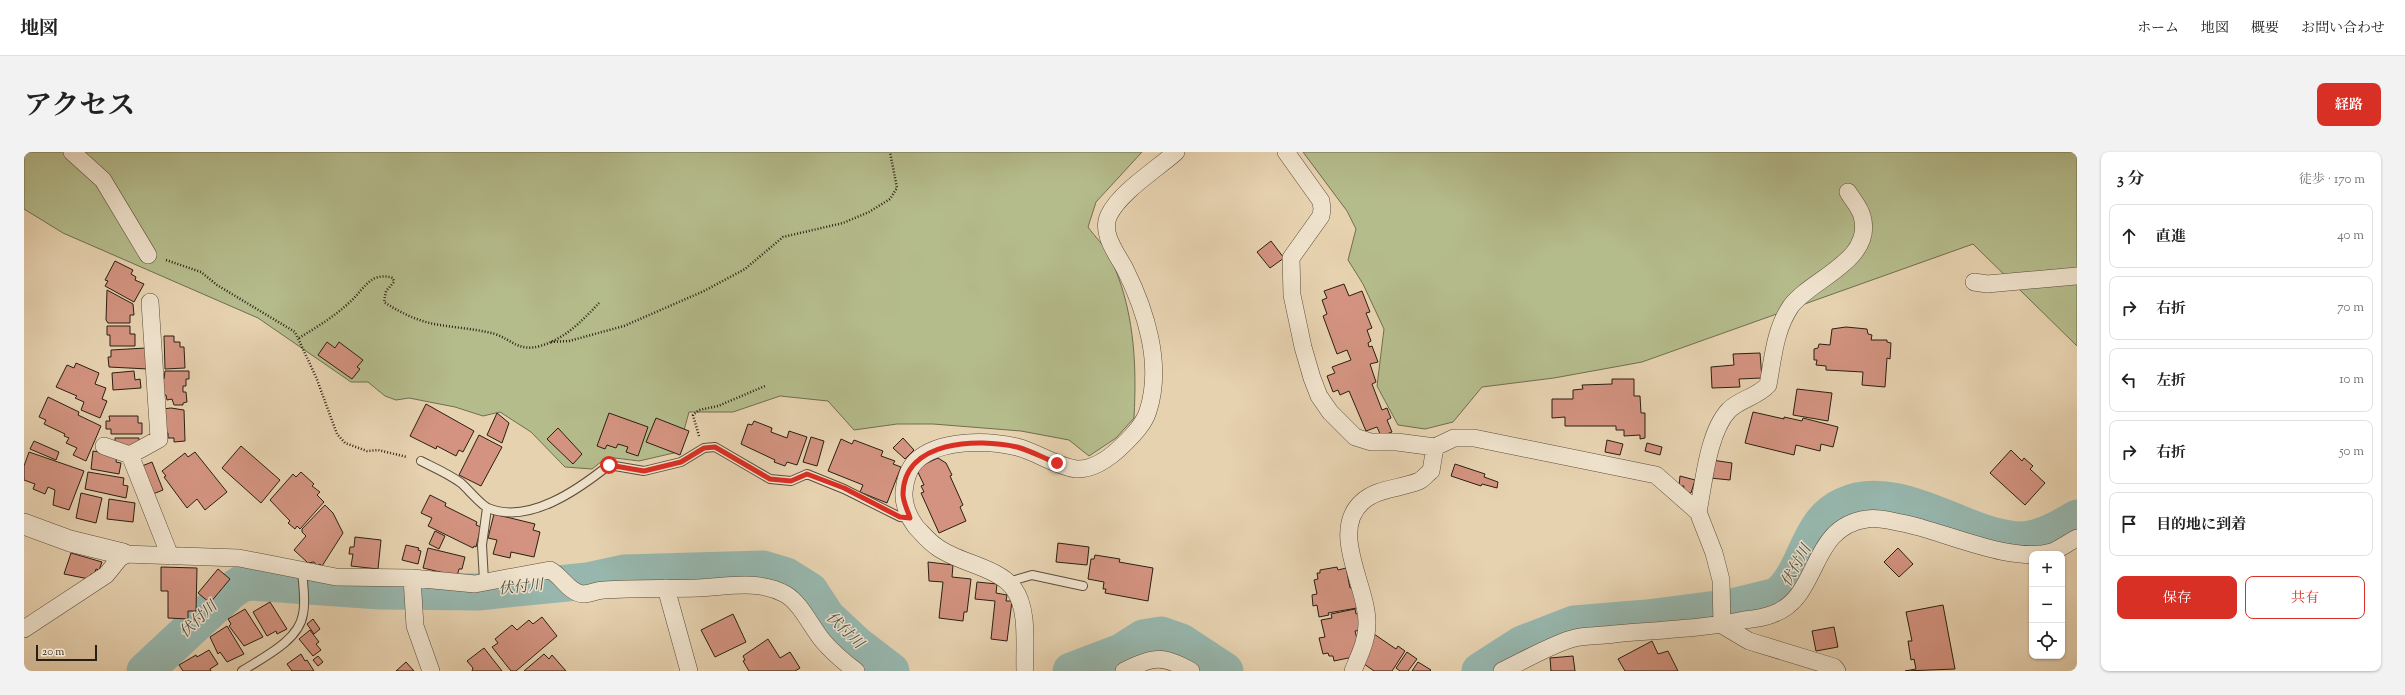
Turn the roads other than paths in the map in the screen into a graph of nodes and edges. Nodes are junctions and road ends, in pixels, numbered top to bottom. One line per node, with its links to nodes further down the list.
1 (72, 152): 5 (street)
2 (1176, 152): 15 (street)
3 (1286, 152): 10 (street)
4 (1848, 192): 14 (street)
5 (148, 255)
6 (2077, 276): 7 (street)
7 (1974, 282)
8 (150, 302): 11 (street)
9 (104, 446): 11 (street)
10 (1435, 447): 14 (street); 35 (street)
11 (130, 454): 19 (street)
12 (421, 461): 13 (lane)
13 (487, 508): 15 (lane); 22 (lane)
14 (1698, 512): 26 (street)
15 (910, 518): 23 (street)
16 (24, 524): 18 (street)
17 (2077, 538): 26 (street)
18 (123, 554): 19 (street); 27 (street)
19 (170, 556): 20 (street)
20 (302, 571): 21 (street); 28 (lane)
21 (412, 581): 22 (street); 29 (street)
22 (484, 581): 25 (street)
23 (1007, 582): 24 (lane); 32 (street)
24 (1083, 586)
25 (666, 588): 30 (street); 31 (street)
26 (1722, 621): 36 (street); 37 (street)
27 (24, 629)
28 (242, 671)
29 (430, 671)
30 (689, 671)
31 (856, 671)
32 (1025, 671)
33 (1124, 671): 34 (street)
34 (1191, 671)
35 (1353, 671)
36 (1502, 671)
37 (1837, 671)

